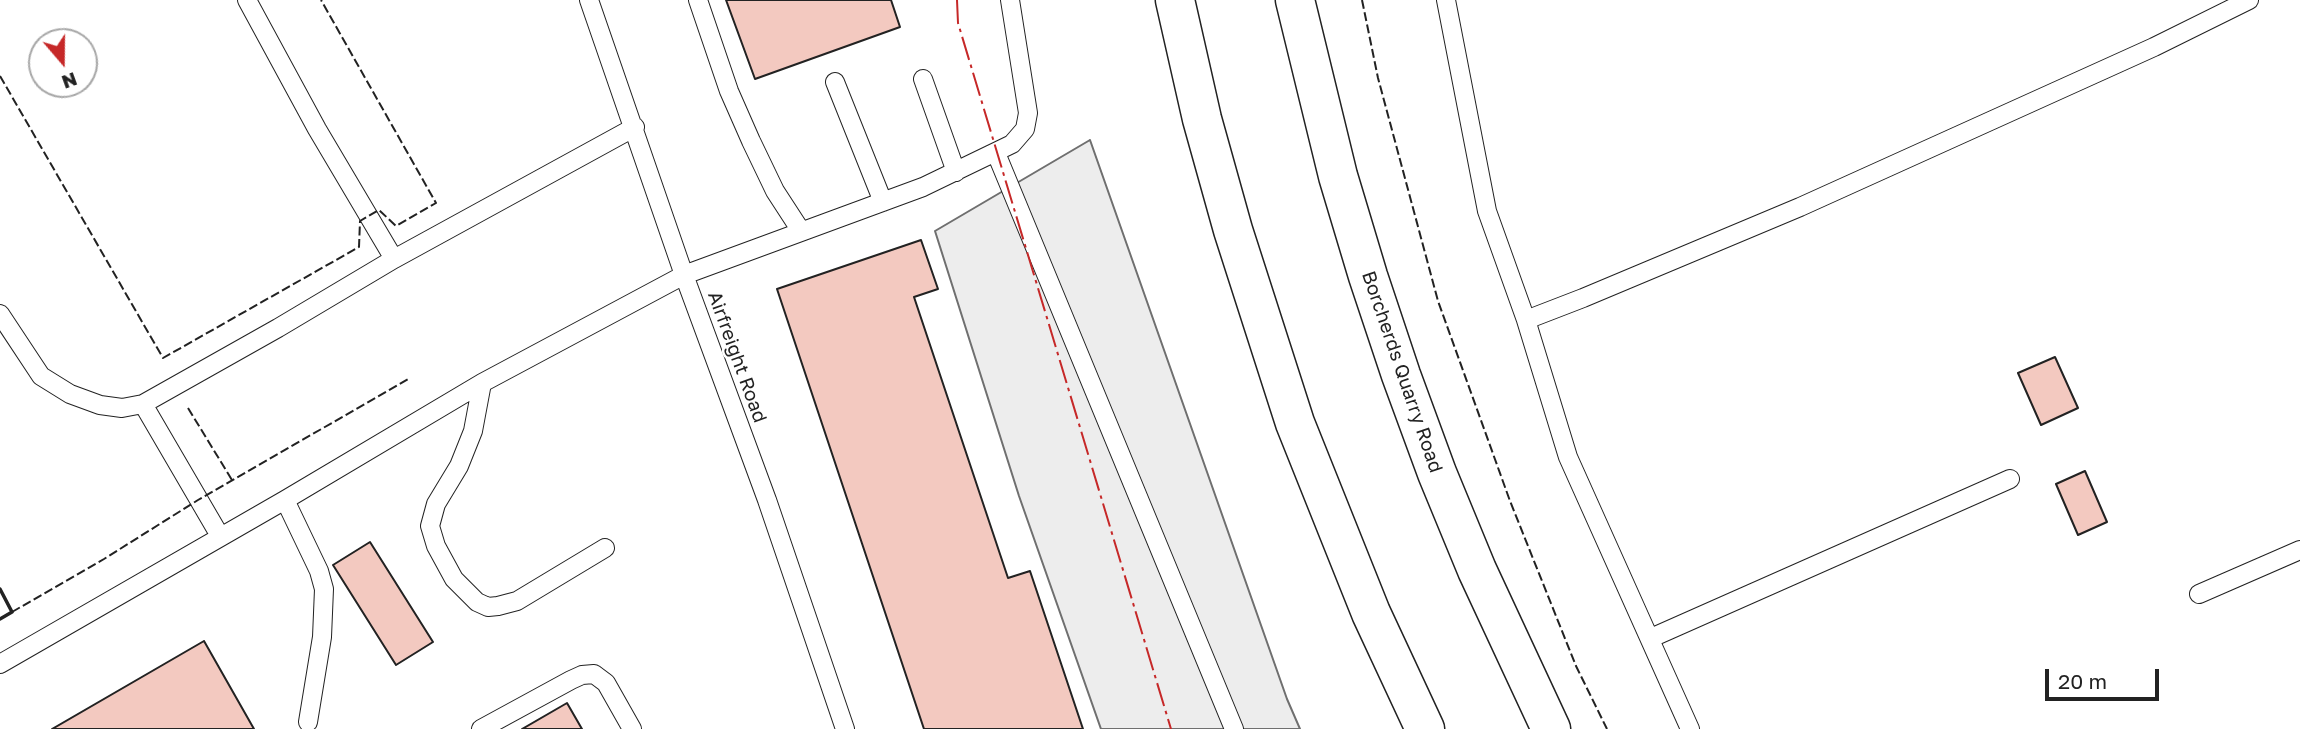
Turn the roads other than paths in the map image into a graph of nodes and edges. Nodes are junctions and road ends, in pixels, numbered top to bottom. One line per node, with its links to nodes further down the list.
1 (247, 0): 16 (lane)
2 (589, 0): 11 (lane, Airfreight Road)
3 (698, 0): 15 (lane)
4 (1010, 0): 12 (lane)
5 (1175, 0): 35 (main road)
6 (1295, 0): 36 (main road, Borcherds Quarry Road)
7 (1446, 0): 19 (lane)
8 (2249, 0): 19 (lane)
9 (923, 79): 13 (lane)
10 (835, 82): 14 (lane)
11 (635, 127): 16 (lane); 17 (lane, Airfreight Road)
12 (996, 153): 13 (lane); 34 (lane)
13 (956, 172): 14 (lane)
14 (883, 202): 15 (lane)
15 (801, 231): 17 (lane)
16 (394, 260): 21 (lane)
17 (684, 275): 20 (lane); 33 (lane, Airfreight Road)
18 (0, 314): 21 (lane)
19 (1526, 320): 28 (lane)
20 (482, 383): 23 (lane); 25 (lane)
21 (143, 404): 24 (lane)
22 (2010, 479): 28 (lane)
23 (285, 500): 24 (lane); 30 (lane)
24 (220, 536): 29 (lane)
25 (605, 548)
26 (2300, 550): 27 (lane)
27 (2199, 594)
28 (1651, 638): 37 (lane)
29 (0, 664)
30 (308, 722)
31 (481, 729): 32 (lane)
32 (632, 729)
33 (845, 729)
34 (1234, 729)
35 (1425, 729)
36 (1552, 729)
37 (1690, 729)

